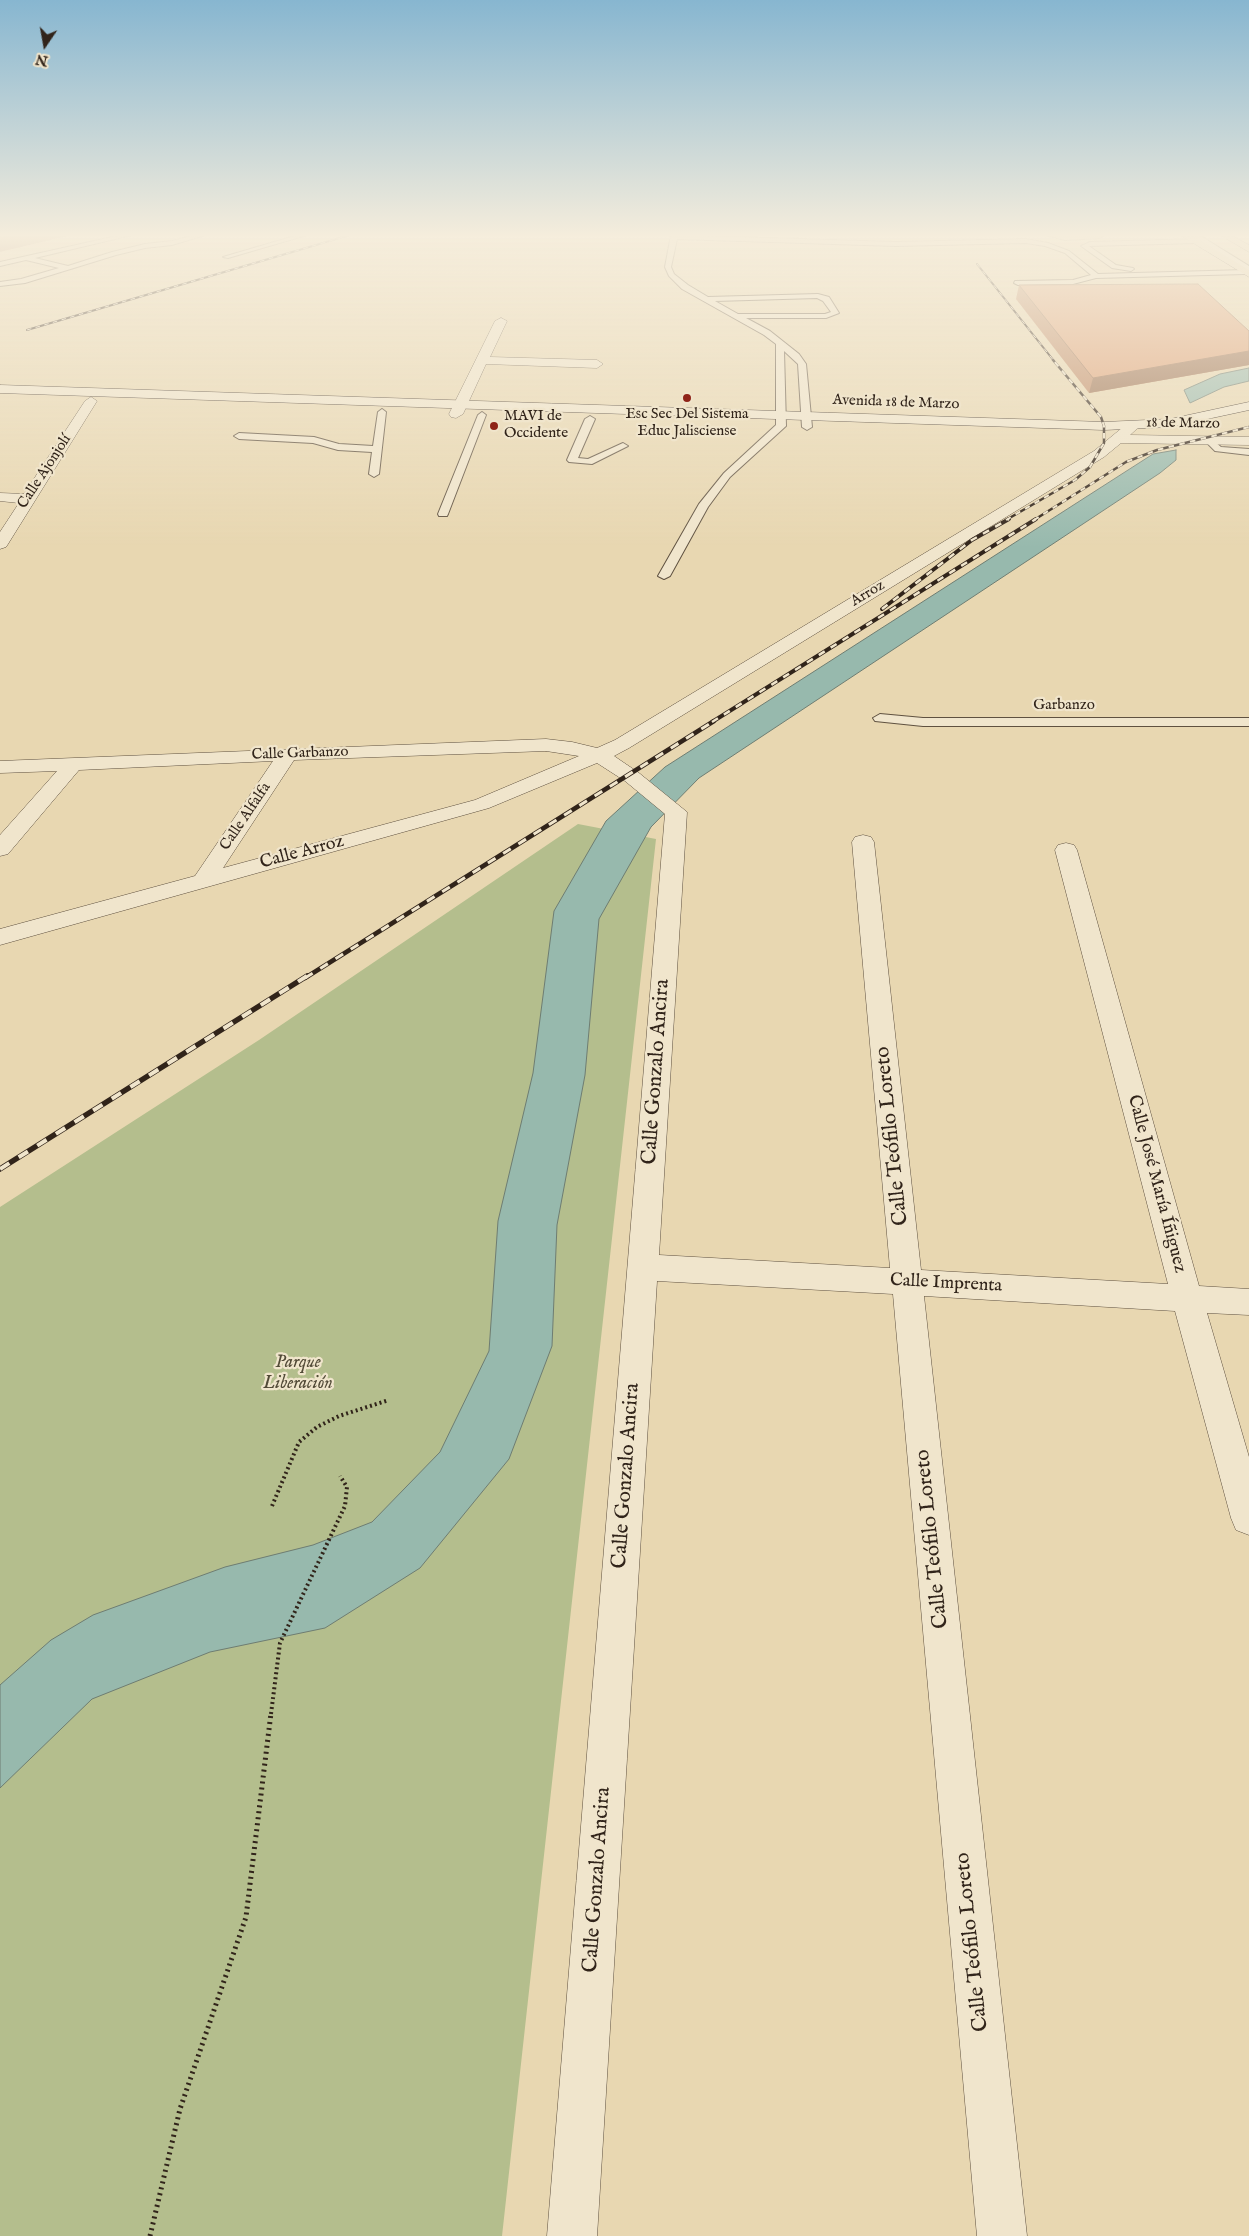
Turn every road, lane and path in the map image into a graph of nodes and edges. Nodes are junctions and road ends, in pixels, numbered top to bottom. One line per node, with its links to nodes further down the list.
1 (493, 339): 4 (street)
2 (774, 339): 3 (lane)
3 (780, 345): 15 (lane); 16 (lane)
4 (483, 360): 5 (street); 10 (street)
5 (597, 364)
6 (0, 389): 10 (street, Avenida 18 de Marzo)
7 (0, 398): 8 (street, Avenida 18 de Marzo)
8 (91, 401): 11 (street, Avenida 18 de Marzo); 27 (street, Calle Ajonjolí)
9 (1249, 406): 17 (street, Avenida 18 de Marzo)
10 (459, 410): 11 (street, Avenida 18 de Marzo); 12 (street, Avenida 18 de Marzo); 15 (street, Avenida 18 de Marzo)
11 (382, 412): 23 (lane)
12 (482, 415): 13 (street, Avenida 18 de Marzo); 28 (lane)
13 (590, 419): 15 (street, Avenida 18 de Marzo); 22 (lane)
14 (1249, 419): 19 (street, Avenida 18 de Marzo)
15 (781, 421): 16 (street, Avenida 18 de Marzo); 30 (lane)
16 (807, 422): 17 (street, Avenida 18 de Marzo); 19 (street, Avenida 18 de Marzo)
17 (1133, 426): 19 (street, Arroz)
18 (239, 436): 23 (lane)
19 (1116, 438): 20 (street, 18 de Marzo); 34 (street, Arroz)
20 (1208, 440): 21 (street, 18 de Marzo); 24 (lane)
21 (1249, 441)
22 (623, 446)
23 (377, 449): 25 (lane)
24 (1249, 452)
25 (374, 474)
26 (0, 497): 27 (street)
27 (28, 499): 29 (street, Calle Ajonjolí)
28 (443, 514)
29 (0, 544)
30 (664, 576)
31 (880, 718): 32 (lane, Garbanzo)
32 (1249, 722)
33 (288, 754): 34 (street, Calle Garbanzo); 35 (street, Calle Garbanzo); 40 (street, Calle Alfalfa)
34 (599, 755): 40 (street, Calle Arroz); 42 (street, Calle Gonzalo Ancira)
35 (74, 763): 36 (street, Calle Garbanzo); 38 (street)
36 (0, 767)
37 (864, 842): 43 (street, Calle Teófilo Loreto)
38 (0, 849)
39 (1066, 850): 44 (street, Calle José María Íñiguez)
40 (204, 880): 41 (street, Calle Arroz)
41 (0, 937)
42 (643, 1267): 43 (street, Calle Imprenta); 51 (street, Calle Gonzalo Ancira)
43 (907, 1282): 44 (street, Calle Imprenta); 52 (street, Calle Teófilo Loreto)
44 (1187, 1298): 45 (street, Calle Imprenta); 49 (street, Calle José María Íñiguez)
45 (1249, 1302)
46 (390, 1400): 48 (path)
47 (340, 1476): 50 (path)
48 (272, 1506)
49 (1249, 1518)
50 (150, 2236)
51 (572, 2236)
52 (1002, 2236)

